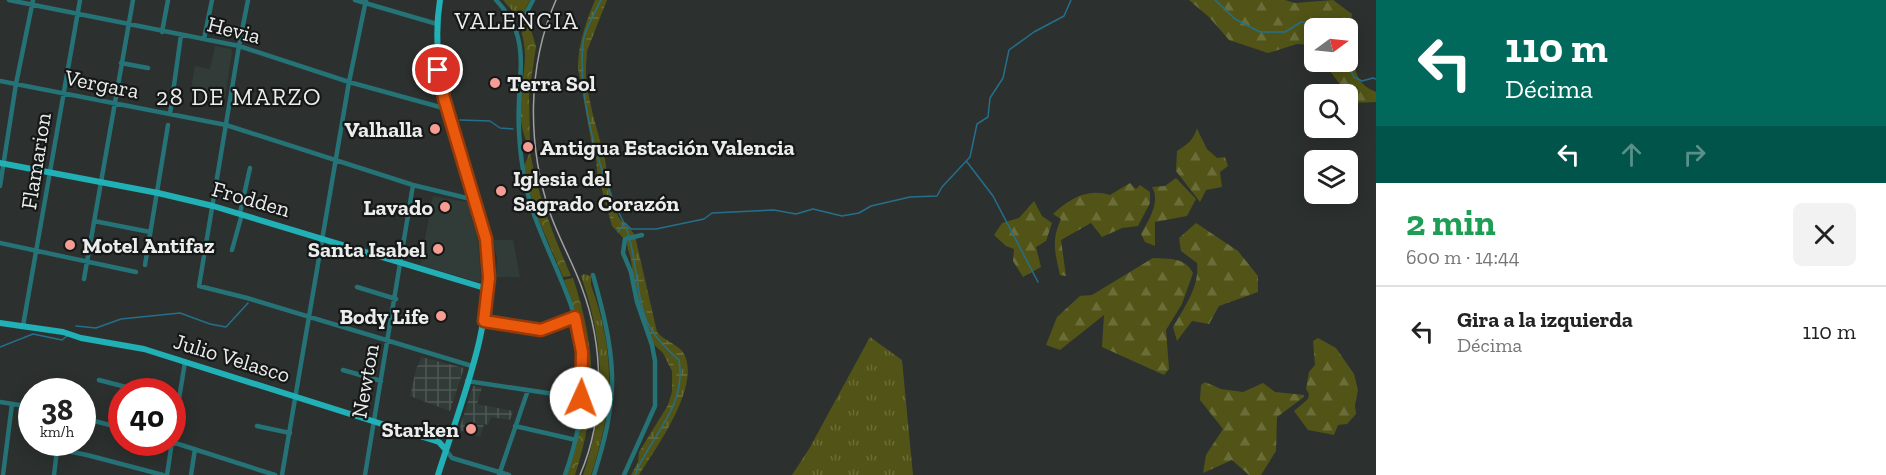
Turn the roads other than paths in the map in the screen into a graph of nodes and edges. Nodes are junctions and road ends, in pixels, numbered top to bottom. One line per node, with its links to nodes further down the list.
1 (9, 0): 11 (street, Hevia)
2 (80, 0): 13 (street, Flamarion)
3 (133, 0): 17 (street)
4 (168, 0): 18 (street)
5 (212, 0): 21 (street)
6 (248, 0): 22 (street)
7 (355, 0): 12 (street)
8 (440, 0): 16 (main road)
9 (496, 0): 14 (street)
10 (533, 0): 15 (street)
11 (32, 2): 13 (street, Hevia); 27 (street)
12 (366, 2): 16 (street); 26 (street)
13 (77, 14): 17 (street, Hevia); 28 (street, Flamarion)
14 (508, 15): 15 (street); 19 (street)
15 (523, 19): 19 (street)
16 (437, 24): 30 (main road)
17 (128, 25): 18 (street, Hevia); 23 (street)
18 (162, 32): 20 (street, Hevia)
19 (517, 32): 61 (street)
20 (180, 35): 21 (street, Hevia); 31 (street)
21 (204, 39): 22 (street, Hevia)
22 (239, 46): 26 (street, Hevia); 33 (street)
23 (121, 63): 24 (street); 29 (street)
24 (148, 68)
25 (0, 81): 27 (street, Vergara)
26 (349, 82): 30 (street, Hevia); 34 (street)
27 (16, 84): 28 (street, Vergara); 35 (street)
28 (63, 94): 29 (street, Vergara); 37 (street, Flamarion)
29 (113, 103): 31 (street, Vergara); 38 (street)
30 (447, 109): 42 (main road)
31 (171, 114): 33 (street, Vergara)
32 (168, 125): 41 (street)
33 (226, 125): 34 (street, Vergara); 43 (street)
34 (337, 160): 39 (street, Vergara); 48 (street)
35 (2, 163): 37 (main road, Frodden); 40 (street)
36 (250, 168): 44 (street)
37 (50, 173): 38 (main road, Frodden); 50 (street, Flamarion)
38 (101, 183): 41 (main road, Frodden); 45 (street)
39 (413, 185): 42 (street, Vergara); 53 (street, Newton)
40 (0, 186)
41 (158, 193): 43 (main road, Frodden); 46 (street)
42 (475, 200): 59 (main road)
43 (213, 206): 44 (main road, Frodden); 62 (street)
44 (241, 214): 48 (main road, Frodden); 51 (street)
45 (94, 221): 46 (street); 52 (street)
46 (150, 232): 54 (street)
47 (642, 234): 104 (street)
48 (323, 240): 53 (main road, Frodden); 62 (street)
49 (0, 243): 50 (street)
50 (38, 250): 52 (street); 65 (street, Flamarion)
51 (232, 250)
52 (87, 262): 55 (street); 57 (street)
53 (401, 263): 59 (main road, Frodden); 60 (street, Newton)
54 (145, 265)
55 (136, 272)
56 (593, 275): 103 (street)
57 (84, 279)
58 (357, 287): 60 (street)
59 (488, 289): 63 (main road)
60 (396, 299): 66 (street, Newton)
61 (575, 317): 63 (street); 77 (street)
62 (310, 318): 66 (street); 76 (street)
63 (484, 321): 68 (main road)
64 (0, 324): 65 (main road, Julio Velasco)
65 (23, 326): 67 (main road, Julio Velasco)
66 (388, 342): 68 (street); 72 (street, Newton)
67 (185, 362): 70 (street); 76 (main road, Julio Velasco)
68 (472, 366): 73 (main road)
69 (343, 370): 72 (street)
70 (183, 378)
71 (99, 380): 74 (street)
72 (381, 381): 81 (street, Newton)
73 (468, 381): 75 (street); 88 (main road)
74 (108, 382)
75 (528, 390): 77 (street); 83 (street)
76 (297, 397): 81 (main road, Julio Velasco); 84 (street)
77 (581, 398): 85 (street)
78 (0, 402): 79 (street)
79 (12, 404): 80 (street); 93 (street)
80 (18, 405)
81 (375, 421): 88 (main road, Julio Velasco); 99 (street, Newton)
82 (257, 426): 84 (street)
83 (515, 426): 85 (street); 92 (street)
84 (290, 433): 98 (street)
85 (576, 440): 102 (street)
86 (186, 446): 87 (street)
87 (195, 449): 96 (street); 97 (street)
88 (446, 450): 92 (street); 100 (main road)
89 (56, 456): 94 (street)
90 (91, 456): 95 (street)
91 (169, 456): 95 (street)
92 (499, 474): 101 (street)
93 (3, 475)
94 (54, 475)
95 (165, 475)
96 (191, 475)
97 (274, 475)
98 (282, 475)
99 (365, 475)
100 (438, 475)
101 (508, 475)
102 (565, 475)
103 (594, 475)
104 (624, 475)

